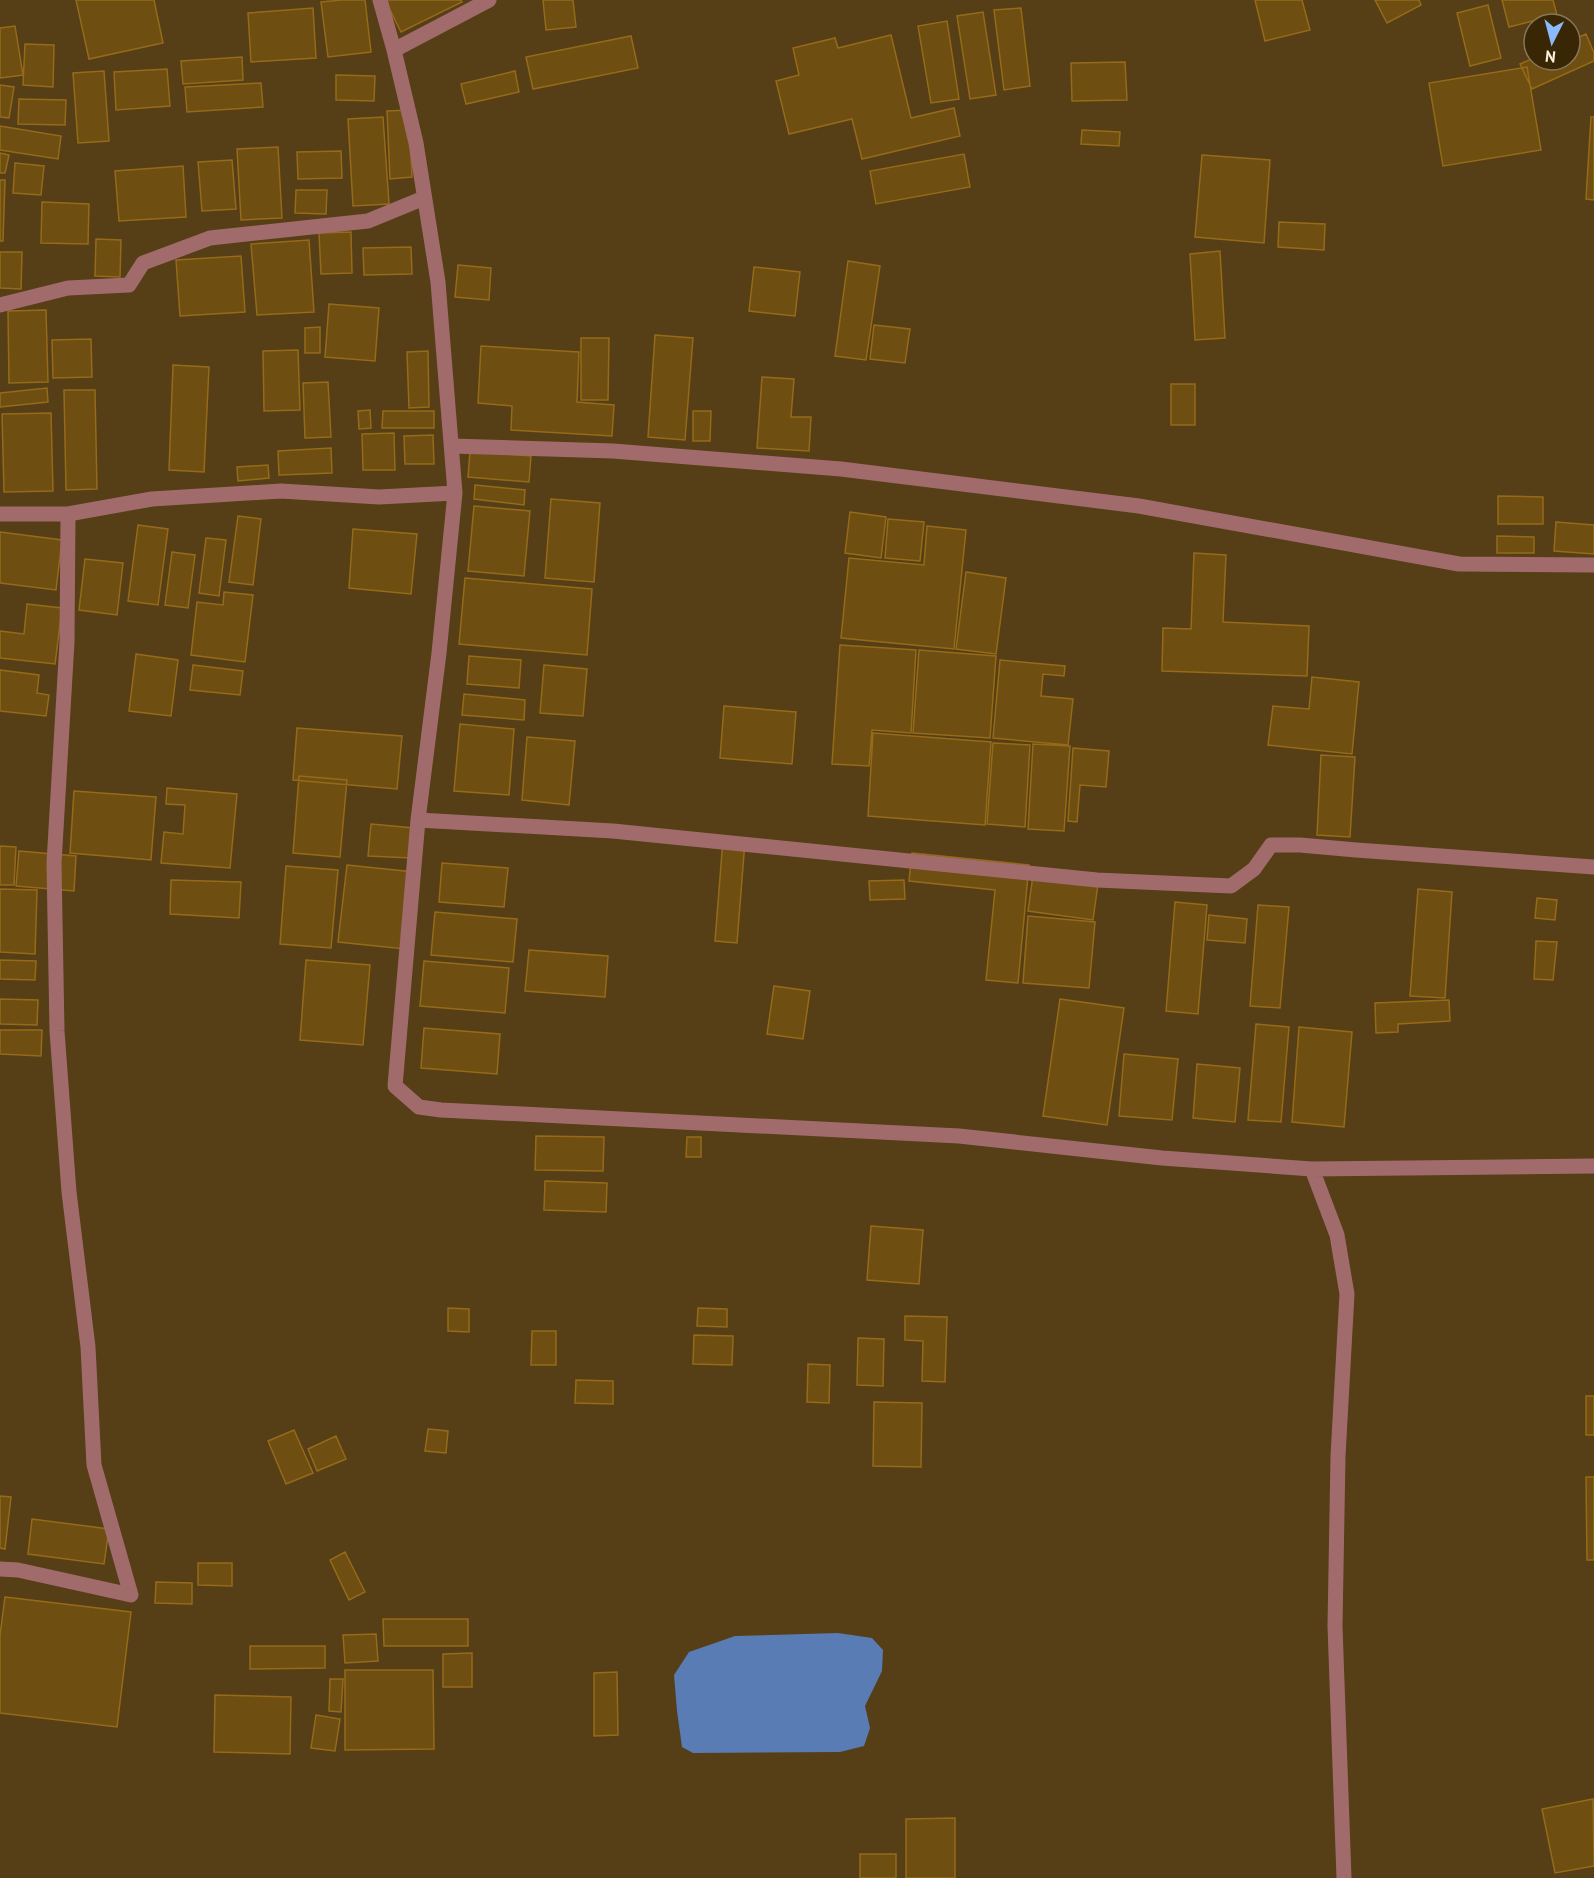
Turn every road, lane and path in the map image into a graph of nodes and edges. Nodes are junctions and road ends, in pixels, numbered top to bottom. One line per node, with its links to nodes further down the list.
1 (380, 0): 3 (street)
2 (489, 0): 3 (street)
3 (394, 50): 4 (street)
4 (424, 198): 5 (street); 6 (street)
5 (0, 305)
6 (452, 446): 7 (street); 10 (street)
7 (455, 493): 9 (street); 11 (street)
8 (0, 514): 9 (street)
9 (68, 514): 15 (street)
10 (1594, 565)
11 (418, 819): 12 (street); 14 (street)
12 (1594, 867)
13 (1594, 1166): 14 (street)
14 (1312, 1169): 16 (street)
15 (0, 1569)
16 (1344, 1878)

